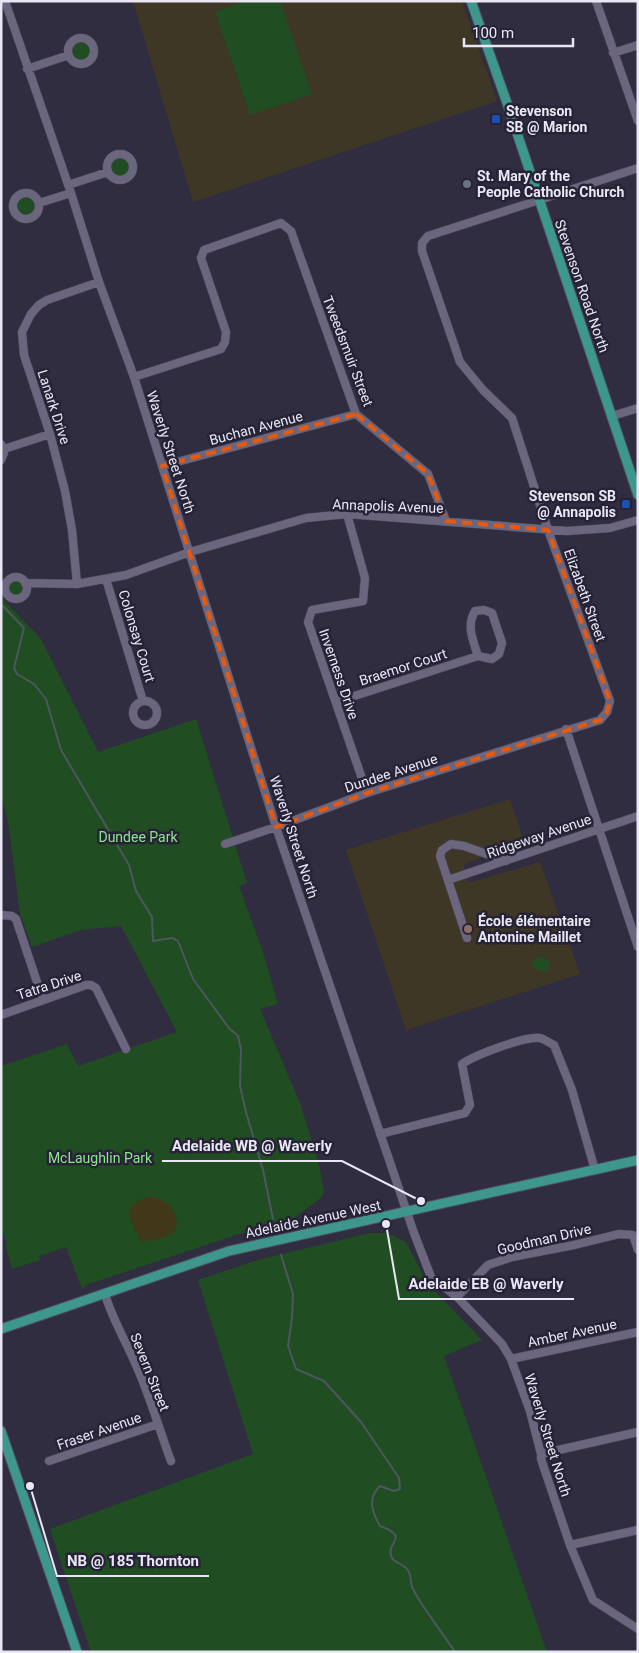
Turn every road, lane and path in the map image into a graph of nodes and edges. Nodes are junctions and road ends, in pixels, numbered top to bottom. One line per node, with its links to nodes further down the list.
1 (5, 1): 7 (street, Waverly Street North)
2 (471, 1): 13 (main road, Stevenson Road North)
3 (596, 1): 5 (street)
4 (638, 45): 5 (street)
5 (613, 53): 8 (street)
6 (69, 55): 7 (street)
7 (27, 69): 11 (street, Waverly Street North)
8 (638, 121)
9 (638, 168): 13 (street)
10 (108, 172): 11 (street)
11 (68, 185): 12 (street, Waverly Street North)
12 (71, 193): 14 (street); 15 (street, Waverly Street North)
13 (538, 200): 19 (main road, Stevenson Road North); 28 (street, Elizabeth Street)
14 (39, 203)
15 (98, 282): 16 (street, Waverly Street North); 20 (street, Lanark Drive)
16 (134, 376): 18 (street, Tweedsmuir Street); 23 (street, Waverly Street North)
17 (638, 408): 19 (street)
18 (356, 414): 23 (street, Buchan Avenue); 26 (street, Tweedsmuir Street)
19 (612, 416): 24 (main road, Stevenson Road North)
20 (50, 434): 21 (street); 32 (street, Lanark Drive)
21 (3, 446): 22 (street)
22 (1, 460)
23 (162, 466): 29 (street, Waverly Street North)
24 (638, 495)
25 (347, 514): 26 (street, Annapolis Avenue); 29 (street, Annapolis Avenue); 35 (street, Inverness Drive)
26 (446, 520): 28 (street, Annapolis Avenue)
27 (638, 520): 28 (street, Annapolis Avenue)
28 (548, 530): 36 (street, Elizabeth Street)
29 (190, 552): 30 (street, Annapolis Avenue); 39 (street, Waverly Street North)
30 (106, 579): 32 (street, Annapolis Avenue); 34 (street, Colonsay Court)
31 (25, 583): 32 (street, Annapolis Avenue)
32 (76, 584)
33 (478, 656): 33 (street, Braemor Court); 35 (street, Braemor Court)
34 (143, 701)
35 (336, 702): 37 (street, Inverness Drive)
36 (566, 729): 37 (street, Dundee Avenue); 40 (street)
37 (367, 793): 39 (street, Dundee Avenue)
38 (638, 816): 40 (street, Ridgeway Avenue)
39 (276, 827): 41 (street, Dundee Avenue); 50 (street, Waverly Street North)
40 (599, 828): 42 (street, Ridgeway Avenue); 46 (street)
41 (225, 844)
42 (506, 861): 43 (street, Ridgeway Avenue); 43 (street)
43 (448, 880): 45 (street)
44 (1, 915): 47 (street)
45 (467, 938)
46 (638, 947)
47 (43, 1000): 48 (street, Tatra Drive); 49 (street, Tatra Drive)
48 (1, 1015)
49 (126, 1049)
50 (380, 1134): 52 (street); 53 (street, Waverly Street North)
51 (638, 1160): 52 (main road, Adelaide Avenue West)
52 (596, 1170): 53 (main road, Adelaide Avenue West)
53 (407, 1212): 55 (main road, Adelaide Avenue West); 56 (street, Waverly Street North)
54 (638, 1250): 56 (street, Goodman Drive)
55 (105, 1294): 57 (main road, Adelaide Avenue West); 60 (street, Severn Street)
56 (457, 1296): 59 (street, Waverly Street North)
57 (1, 1329)
58 (638, 1332): 59 (street, Amber Avenue)
59 (511, 1359): 63 (street, Waverly Street North)
60 (158, 1424): 64 (street, Fraser Avenue); 65 (street, Severn Street)
61 (1, 1431): 69 (main road)
62 (638, 1432): 63 (street)
63 (541, 1454): 67 (street, Waverly Street North)
64 (49, 1461)
65 (171, 1461)
66 (638, 1530): 67 (street)
67 (570, 1545): 68 (street, Waverly Street North)
68 (638, 1629)
69 (77, 1652)

